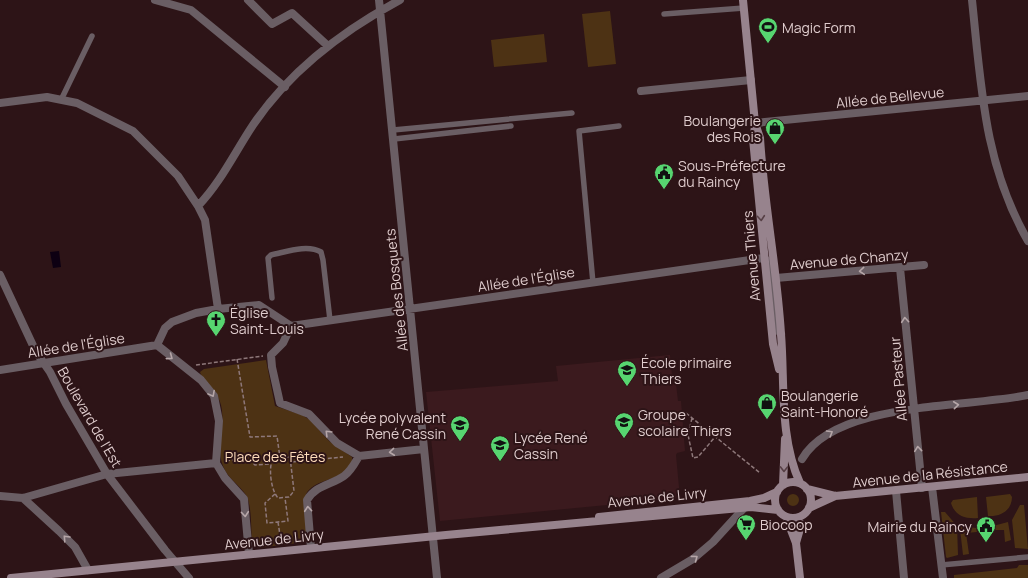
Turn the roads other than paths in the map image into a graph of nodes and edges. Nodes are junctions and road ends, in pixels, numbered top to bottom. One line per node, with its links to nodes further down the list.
1 (155, 0): 12 (street)
2 (248, 0): 10 (street)
3 (379, 0): 7 (street, Allée des Bosquets)
4 (400, 0): 7 (street)
5 (972, 0): 16 (street)
6 (743, 4): 8 (lane); 11 (main road, Avenue Thiers)
7 (380, 10): 10 (street); 22 (street, Allée des Bosquets)
8 (664, 14)
9 (92, 36): 15 (lane)
10 (328, 46): 12 (street)
11 (751, 80): 13 (street); 19 (main road, Avenue Thiers)
12 (285, 87): 23 (street)
13 (641, 91)
14 (1028, 96): 16 (street, Allée de Bellevue)
15 (61, 100): 17 (street); 23 (street)
16 (982, 101): 19 (street, Allée de Bellevue); 24 (street)
17 (0, 103)
18 (572, 113): 22 (lane)
19 (755, 123): 25 (main road, Avenue Thiers, one-way to 25); 29 (main road, Avenue Thiers)
20 (511, 126): 22 (lane)
21 (619, 126): 30 (lane)
22 (393, 135): 33 (street, Allée des Bosquets)
23 (198, 206): 32 (street)
24 (1028, 241)
25 (764, 258): 30 (street, Allée de l'Église); 36 (street); 40 (main road, Avenue Thiers)
26 (924, 265): 27 (street, Avenue de Chanzy)
27 (900, 268): 29 (street, Avenue de Chanzy, one-way to 29); 42 (street, Allée Pasteur, one-way to 27)
28 (0, 275): 38 (street, Boulevard de l'Est)
29 (776, 278): 36 (main road, Avenue Thiers)
30 (593, 283): 33 (street, Allée de l'Église)
31 (272, 298): 34 (lane)
32 (218, 309): 35 (street); 37 (street)
33 (411, 310): 34 (street, Allée de l'Église); 44 (street, Allée des Bosquets)
34 (330, 320): 35 (street, Allée de l'Église)
35 (291, 326): 45 (street, one-way to 35)
36 (781, 334): 40 (main road, Avenue Thiers)
37 (157, 345): 38 (street, Allée de l'Église); 47 (street, one-way to 47)
38 (44, 363): 39 (street, Allée de l'Église); 48 (street, Boulevard de l'Est)
39 (0, 370)
40 (782, 386): 43 (main road, Avenue Thiers)
41 (1028, 395): 42 (street, one-way to 41)
42 (914, 410): 46 (street, one-way to 42); 53 (street, Allée Pasteur, one-way to 42)
43 (786, 426): 50 (main road, Avenue Thiers); 51 (main road, Avenue Thiers, one-way to 51)
44 (424, 449): 45 (street, one-way to 45); 66 (street, Allée des Bosquets)
45 (359, 456): 68 (street, one-way to 45)
46 (802, 458)
47 (216, 463): 48 (street); 69 (street, one-way to 69)
48 (108, 474): 59 (street); 71 (street, Boulevard de l'Est)
49 (1028, 477): 52 (main road, Avenue de la Résistance)
50 (800, 483): 51 (main road); 54 (main road)
51 (783, 484): 56 (main road)
52 (932, 487): 53 (main road, Avenue de la Résistance); 72 (street)
53 (922, 488): 55 (main road, Avenue de la Résistance)
54 (807, 489): 58 (main road, Avenue de la Résistance); 61 (main road)
55 (896, 491): 58 (main road, Avenue de la Résistance); 79 (street)
56 (776, 492): 62 (main road); 65 (main road, Avenue de Livry)
57 (0, 496): 59 (street)
58 (835, 496): 61 (main road, Avenue de la Résistance)
59 (23, 498): 73 (street, one-way to 59)
60 (744, 508): 62 (main road, Avenue de Livry); 65 (main road, Avenue de Livry); 77 (street, one-way to 60)
61 (809, 508): 64 (main road)
62 (778, 510): 63 (main road)
63 (786, 517): 64 (main road); 67 (main road)
64 (799, 517): 67 (main road)
65 (539, 526): 66 (main road, Avenue de Livry)
66 (434, 536): 68 (main road, Avenue de Livry); 76 (street, Allée des Bosquets)
67 (796, 543): 78 (main road)
68 (311, 548): 69 (main road, Avenue de Livry)
69 (249, 554): 71 (main road, Avenue de Livry)
70 (1028, 557): 72 (lane)
71 (175, 562): 73 (main road, Avenue de Livry); 75 (street, Boulevard de l'Est)
72 (941, 565): 80 (street)
73 (88, 570): 74 (main road, Avenue de Livry)
74 (11, 578)
75 (189, 578)
76 (438, 578)
77 (661, 578)
78 (800, 578)
79 (904, 578)
80 (943, 578)

